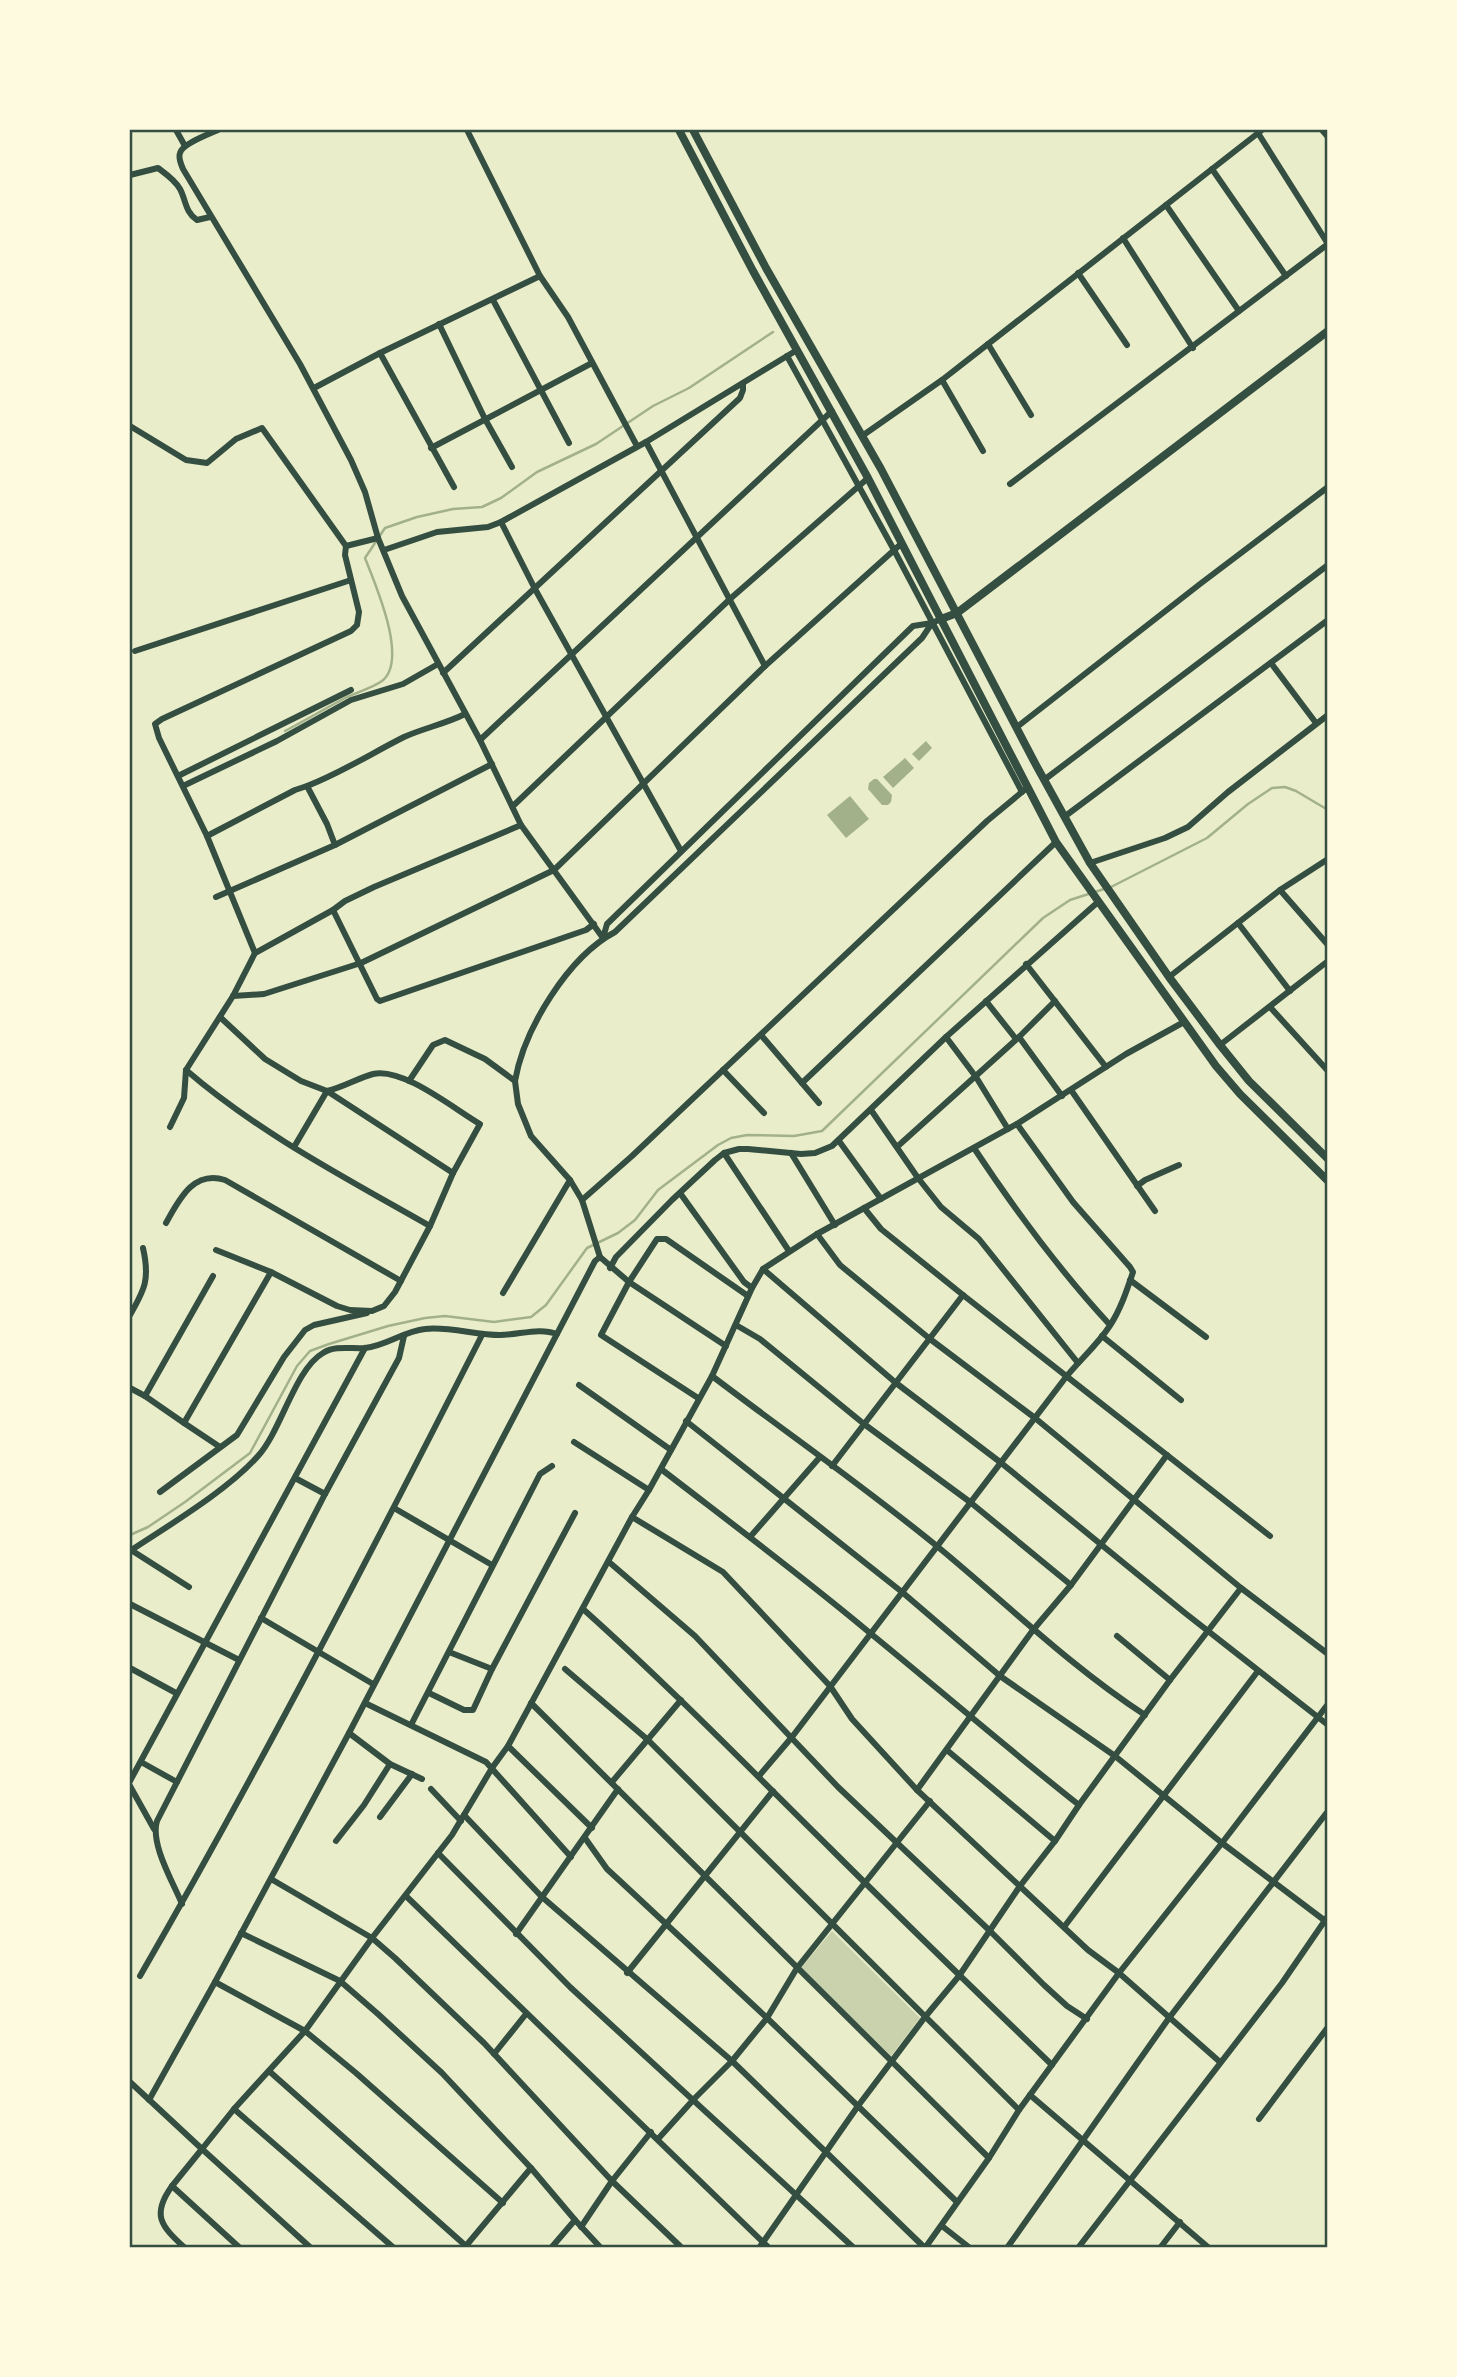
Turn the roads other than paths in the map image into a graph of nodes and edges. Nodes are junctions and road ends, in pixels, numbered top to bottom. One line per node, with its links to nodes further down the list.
1 (176, 130): 9 (street)
2 (218, 130): 9 (street)
3 (467, 130): 17 (street)
4 (678, 130): 26 (street)
5 (693, 130): 39 (street)
6 (1322, 130): 8 (street)
7 (1260, 131): 10 (street); 15 (street)
8 (1328, 136)
9 (185, 146): 13 (street)
10 (1212, 169): 12 (street); 18 (street)
11 (130, 175): 13 (street)
12 (1166, 205): 14 (street); 20 (street)
13 (210, 217): 32 (street)
14 (1123, 238): 16 (street); 25 (street)
15 (1328, 244): 18 (street)
16 (1078, 273): 23 (street); 24 (street)
17 (540, 276): 19 (street); 29 (street)
18 (1286, 276): 20 (street)
19 (493, 300): 21 (street); 33 (street)
20 (1239, 311): 25 (street)
21 (439, 324): 27 (street); 36 (street)
22 (1328, 331): 63 (street)
23 (988, 344): 30 (street); 35 (street)
24 (1127, 345)
25 (1193, 348): 48 (street)
26 (797, 350): 28 (street); 34 (street)
27 (380, 353): 32 (street); 43 (street)
28 (788, 356): 31 (street); 37 (street)
29 (592, 363): 33 (street); 42 (street)
30 (942, 380): 39 (street); 44 (street)
31 (743, 384): 40 (street); 46 (street)
32 (314, 388): 54 (street)
33 (541, 390): 36 (street); 41 (street)
34 (832, 411): 37 (street); 47 (street)
35 (1031, 415)
36 (485, 419): 43 (street); 45 (street)
37 (823, 419): 49 (street); 53 (street)
38 (130, 426): 56 (street)
39 (862, 436): 63 (street)
40 (646, 442): 42 (street); 46 (street)
41 (569, 443)
42 (637, 446): 52 (street)
43 (431, 448): 50 (street)
44 (983, 451)
45 (512, 467)
46 (661, 473): 53 (street); 61 (street)
47 (868, 478): 49 (street); 55 (street)
48 (1010, 484)
49 (859, 485): 58 (street); 62 (street)
50 (454, 487)
51 (1328, 487): 78 (street)
52 (502, 522): 57 (street); 61 (street)
53 (697, 536): 62 (street); 68 (street)
54 (378, 538): 56 (street); 57 (street)
55 (902, 543): 58 (street); 64 (street)
56 (346, 546): 60 (street)
57 (384, 550): 70 (street)
58 (894, 550): 66 (street); 71 (street)
59 (1328, 565): 82 (street)
60 (351, 580): 67 (street); 81 (street)
61 (535, 589): 68 (street); 72 (street)
62 (730, 599): 71 (street); 76 (street)
63 (957, 613): 64 (street); 78 (street)
64 (941, 619): 66 (street); 86 (street)
65 (1328, 620): 69 (street)
66 (932, 623): 86 (street); 93 (street); 104 (street)
67 (135, 650)
68 (572, 653): 76 (street); 79 (street)
69 (1271, 663): 77 (street); 88 (street)
70 (438, 664): 72 (street); 84 (street)
71 (765, 666): 83 (street)
72 (443, 673): 74 (street)
73 (351, 690): 81 (street)
74 (465, 714): 79 (street); 85 (street)
75 (1328, 715): 77 (street)
76 (607, 716): 83 (street); 87 (street)
77 (1316, 723): 95 (street)
78 (1017, 727): 82 (street)
79 (480, 740): 80 (street)
80 (492, 764): 87 (street); 92 (street)
81 (178, 776): 84 (street)
82 (1044, 780): 88 (street)
83 (644, 784): 93 (street); 96 (street)
84 (183, 786): 90 (street)
85 (307, 786): 90 (street); 92 (street)
86 (1025, 790): 91 (street); 119 (street)
87 (513, 806): 89 (street)
88 (1064, 817): 95 (street)
89 (522, 825): 96 (street); 101 (street)
90 (207, 836): 98 (street)
91 (1056, 842): 100 (street); 130 (street)
92 (334, 845): 98 (street)
93 (681, 851): 104 (street)
94 (1327, 859): 97 (street)
95 (1093, 866): 111 (street)
96 (554, 870): 102 (street); 108 (street)
97 (1280, 890): 103 (street); 105 (street)
98 (230, 892): 99 (street); 106 (street)
99 (216, 898)
100 (1096, 900): 109 (street); 118 (street)
101 (333, 910): 106 (street); 108 (street)
102 (594, 923): 104 (street); 108 (street)
103 (1238, 923): 111 (street); 112 (street)
104 (603, 938): 129 (street)
105 (1328, 945)
106 (256, 953): 113 (street)
107 (1324, 963): 110 (street); 112 (street)
108 (361, 964): 113 (street)
109 (1026, 964): 114 (street); 115 (street)
110 (1328, 973)
111 (1169, 977): 122 (street)
112 (1290, 991): 116 (street)
113 (233, 996): 117 (street)
114 (986, 1001): 120 (street); 121 (street)
115 (1055, 1001): 121 (street); 123 (street)
116 (1270, 1007): 122 (street); 126 (street)
117 (220, 1017): 124 (street); 132 (street)
118 (1184, 1022): 123 (street); 151 (street)
119 (761, 1035): 125 (street); 130 (street)
120 (946, 1037): 127 (street); 135 (street)
121 (1017, 1038): 127 (street); 133 (street)
122 (1220, 1045): 146 (street)
123 (1106, 1067): 131 (street)
124 (186, 1070): 138 (street); 142 (street)
125 (723, 1070): 136 (street); 155 (street)
126 (1328, 1071)
127 (976, 1077): 139 (street); 141 (street)
128 (409, 1081): 129 (street); 132 (street); 148 (street)
129 (515, 1081): 150 (street)
130 (802, 1083): 134 (street)
131 (1071, 1090): 133 (street); 152 (street)
132 (327, 1091): 142 (street); 148 (street)
133 (1062, 1096): 137 (street)
134 (818, 1103)
135 (872, 1110): 140 (street); 141 (street)
136 (764, 1114)
137 (1017, 1124): 139 (street); 170 (street)
138 (170, 1128)
139 (1008, 1129): 143 (street)
140 (839, 1141): 145 (street); 154 (street)
141 (898, 1146): 149 (street)
142 (294, 1147): 160 (street)
143 (974, 1148): 149 (street); 180 (street)
144 (724, 1153): 145 (street); 153 (street); 164 (street)
145 (792, 1153): 159 (street)
146 (1328, 1159)
147 (1179, 1165): 152 (street)
148 (453, 1174): 160 (street)
149 (918, 1178): 154 (street); 189 (street)
150 (570, 1180): 155 (street); 174 (street)
151 (1328, 1181)
152 (1137, 1186): 157 (street)
153 (680, 1193): 166 (street); 173 (street)
154 (881, 1199): 156 (street)
155 (582, 1200): 165 (street)
156 (864, 1208): 159 (street); 175 (street)
157 (1155, 1211)
158 (166, 1223): 171 (street)
159 (835, 1225): 161 (street)
160 (430, 1226): 171 (street)
161 (817, 1234): 164 (street); 186 (street)
162 (143, 1248): 178 (street)
163 (216, 1250): 168 (street)
164 (789, 1251): 167 (street)
165 (600, 1257): 166 (street); 181 (street)
166 (610, 1268): 172 (street)
167 (763, 1269): 173 (street); 192 (street)
168 (271, 1272): 177 (street); 200 (street)
169 (213, 1276): 195 (street)
170 (1130, 1280): 180 (street); 185 (street)
171 (401, 1282): 177 (street)
172 (629, 1282): 176 (street); 187 (street); 196 (street)
173 (752, 1288): 176 (street)
174 (503, 1293)
175 (962, 1295): 186 (street); 191 (street)
176 (748, 1296): 179 (street)
177 (372, 1311): 203 (street)
178 (130, 1315)
179 (736, 1325): 187 (street); 201 (street)
180 (1110, 1325): 184 (street)
181 (557, 1334): 182 (street); 223 (street)
182 (482, 1335): 183 (street); 218 (street)
183 (404, 1336): 188 (street); 214 (street)
184 (1102, 1336): 189 (street); 197 (street)
185 (1206, 1337)
186 (930, 1339): 192 (street); 198 (street)
187 (726, 1346): 190 (street)
188 (365, 1348): 211 (street); 226 (street)
189 (1078, 1363): 191 (street)
190 (712, 1376): 196 (street); 206 (street)
191 (1066, 1377): 198 (street); 205 (street)
192 (896, 1383): 201 (street); 207 (street)
193 (579, 1385): 204 (street)
194 (130, 1388): 195 (street)
195 (145, 1396): 200 (street)
196 (698, 1398): 199 (street)
197 (1181, 1400)
198 (1035, 1418): 207 (street); 216 (street)
199 (686, 1421): 204 (street); 215 (street)
200 (184, 1423): 203 (street)
201 (864, 1424): 209 (street); 217 (street)
202 (574, 1442): 212 (street)
203 (220, 1447): 213 (street)
204 (671, 1450): 210 (street)
205 (1167, 1455): 216 (street); 221 (street)
206 (820, 1457): 209 (street); 215 (street)
207 (1000, 1462): 217 (street); 224 (street)
208 (552, 1466): 228 (street)
209 (832, 1466): 225 (street)
210 (661, 1469): 212 (street); 222 (street)
211 (295, 1478): 214 (street); 240 (street)
212 (649, 1490): 220 (street)
213 (160, 1492)
214 (325, 1494): 235 (street)
215 (785, 1500): 222 (street); 232 (street)
216 (1133, 1500): 224 (street); 231 (street)
217 (970, 1502): 225 (street); 229 (street)
218 (394, 1508): 223 (street); 242 (street)
219 (575, 1513): 246 (street)
220 (632, 1517): 227 (street); 252 (street)
221 (1270, 1535)
222 (750, 1537): 238 (street)
223 (448, 1539): 228 (street); 251 (street)
224 (1102, 1543): 229 (street); 237 (street)
225 (937, 1547): 232 (street); 236 (street)
226 (130, 1550): 230 (street)
227 (609, 1562): 234 (street); 265 (street)
228 (492, 1565): 241 (street)
229 (1071, 1585): 236 (street)
230 (188, 1587)
231 (1241, 1588): 237 (street); 243 (street)
232 (902, 1592): 238 (street); 249 (street)
233 (130, 1604): 240 (street)
234 (583, 1609): 255 (street); 257 (street)
235 (261, 1618): 242 (street); 244 (street)
236 (1033, 1630): 249 (street); 259 (street)
237 (1210, 1631): 248 (street); 250 (street)
238 (870, 1633): 252 (street); 260 (street)
239 (1117, 1636): 250 (street)
240 (204, 1642): 244 (street); 253 (street)
241 (449, 1651): 246 (street); 254 (street)
242 (318, 1652): 251 (street); 306 (street)
243 (1328, 1654)
244 (239, 1660): 276 (street)
245 (130, 1668): 253 (street)
246 (492, 1669): 254 (street)
247 (565, 1670): 266 (street)
248 (1258, 1671): 261 (street); 283 (street)
249 (1000, 1676): 260 (street); 269 (street)
250 (1170, 1681): 259 (street)
251 (373, 1684): 256 (street)
252 (830, 1686): 265 (street); 281 (street)
253 (176, 1693): 270 (street)
254 (429, 1693): 262 (street)
255 (681, 1700): 266 (street); 274 (street)
256 (365, 1703): 262 (street); 264 (street)
257 (531, 1703): 267 (street); 277 (street)
258 (1328, 1704): 261 (street)
259 (1145, 1715): 269 (street)
260 (970, 1717): 268 (street); 285 (street)
261 (1318, 1717): 263 (street); 296 (street)
262 (411, 1725): 272 (street)
263 (1328, 1725)
264 (349, 1733): 271 (street); 300 (street)
265 (792, 1737): 274 (street); 295 (street)
266 (648, 1740): 277 (street); 291 (street)
267 (508, 1746): 272 (street); 289 (street)
268 (947, 1751): 281 (street); 294 (street)
269 (1115, 1756): 283 (street); 285 (street)
270 (141, 1762): 276 (street); 278 (street)
271 (390, 1764): 273 (street); 293 (street)
272 (492, 1768): 288 (street); 298 (street)
273 (412, 1774): 275 (street); 287 (street)
274 (759, 1776): 282 (street)
275 (422, 1779)
276 (177, 1782): 290 (street)
277 (612, 1782): 279 (street)
278 (130, 1784): 290 (street)
279 (618, 1788): 289 (street); 299 (street)
280 (431, 1789): 288 (street)
281 (917, 1790): 284 (street)
282 (773, 1791): 291 (street); 301 (street)
283 (1163, 1795): 296 (street); 310 (street)
284 (930, 1801): 295 (street); 303 (street)
285 (1079, 1805): 294 (street)
286 (1328, 1811): 302 (street)
287 (380, 1817)
288 (462, 1818): 297 (street); 305 (street)
289 (592, 1828): 292 (street)
290 (155, 1829): 306 (street)
291 (740, 1832): 299 (street); 308 (street)
292 (585, 1838): 298 (street); 309 (street)
293 (336, 1841)
294 (1055, 1841): 303 (street)
295 (897, 1842): 301 (street); 311 (street)
296 (1222, 1843): 302 (street); 317 (street)
297 (438, 1853): 304 (street); 313 (street)
298 (571, 1857): 305 (street)
299 (704, 1875): 309 (street); 315 (street)
300 (271, 1880): 312 (street); 314 (street)
301 (864, 1881): 308 (street); 319 (street)
302 (1273, 1882): 307 (street); 325 (street)
303 (1020, 1886): 310 (street); 311 (street)
304 (406, 1896): 314 (street); 322 (street)
305 (542, 1897): 313 (street); 316 (street)
306 (182, 1904): 318 (street)
307 (1326, 1920): 332 (street)
308 (832, 1923): 315 (street); 323 (street)
309 (666, 1925): 316 (street); 324 (street)
310 (1064, 1927): 317 (street)
311 (989, 1930): 319 (street); 326 (street)
312 (241, 1933): 320 (street); 321 (street)
313 (516, 1934): 337 (street)
314 (372, 1938): 320 (street); 329 (street)
315 (797, 1968): 324 (street); 331 (street)
316 (627, 1973): 330 (street)
317 (1119, 1973): 325 (street); 326 (street)
318 (140, 1976)
319 (959, 1976): 323 (street); 333 (street)
320 (340, 1981): 328 (street); 349 (street)
321 (215, 1982): 328 (street); 338 (street)
322 (526, 2014): 329 (street); 343 (street)
323 (925, 2017): 331 (street); 341 (street)
324 (767, 2018): 330 (street); 339 (street)
325 (1169, 2018): 332 (street); 345 (street)
326 (1087, 2019): 333 (street)
327 (1328, 2027): 342 (street)
328 (305, 2031): 334 (street); 355 (street)
329 (494, 2054): 351 (street)
330 (732, 2062): 337 (street); 347 (street)
331 (891, 2062): 339 (street); 348 (street)
332 (1220, 2062): 350 (street)
333 (1052, 2065): 336 (street)
334 (269, 2071): 340 (street); 361 (street)
335 (130, 2082): 338 (street)
336 (1030, 2095): 341 (street); 345 (street)
337 (694, 2099): 344 (street); 353 (street)
338 (149, 2100): 346 (street)
339 (858, 2106): 347 (street); 354 (street)
340 (234, 2109): 346 (street); 365 (street)
341 (1019, 2110): 348 (street)
342 (1259, 2119)
343 (651, 2132): 344 (street); 351 (street)
344 (658, 2138): 360 (street)
345 (1083, 2140): 350 (street); 372 (street)
346 (202, 2150): 352 (street); 364 (street)
347 (826, 2151): 353 (street); 358 (street)
348 (989, 2158): 354 (street)
349 (531, 2168): 355 (street); 356 (street)
350 (1130, 2178): 357 (street); 373 (street)
351 (612, 2181): 359 (street); 368 (street)
352 (172, 2186): 362 (street); 363 (street)
353 (795, 2196): 360 (street); 370 (street)
354 (957, 2202): 358 (street)
355 (503, 2203): 361 (street)
356 (575, 2220): 359 (street); 366 (street)
357 (1180, 2222): 374 (street); 375 (street)
358 (942, 2226): 371 (street)
359 (581, 2227): 367 (street)
360 (761, 2245): 369 (street)
361 (465, 2247)
362 (185, 2248)
363 (240, 2248)
364 (311, 2248)
365 (394, 2248)
366 (551, 2248)
367 (601, 2248)
368 (682, 2248)
369 (769, 2248)
370 (854, 2248)
371 (970, 2248)
372 (1007, 2248)
373 (1078, 2248)
374 (1160, 2248)
375 (1209, 2248)

